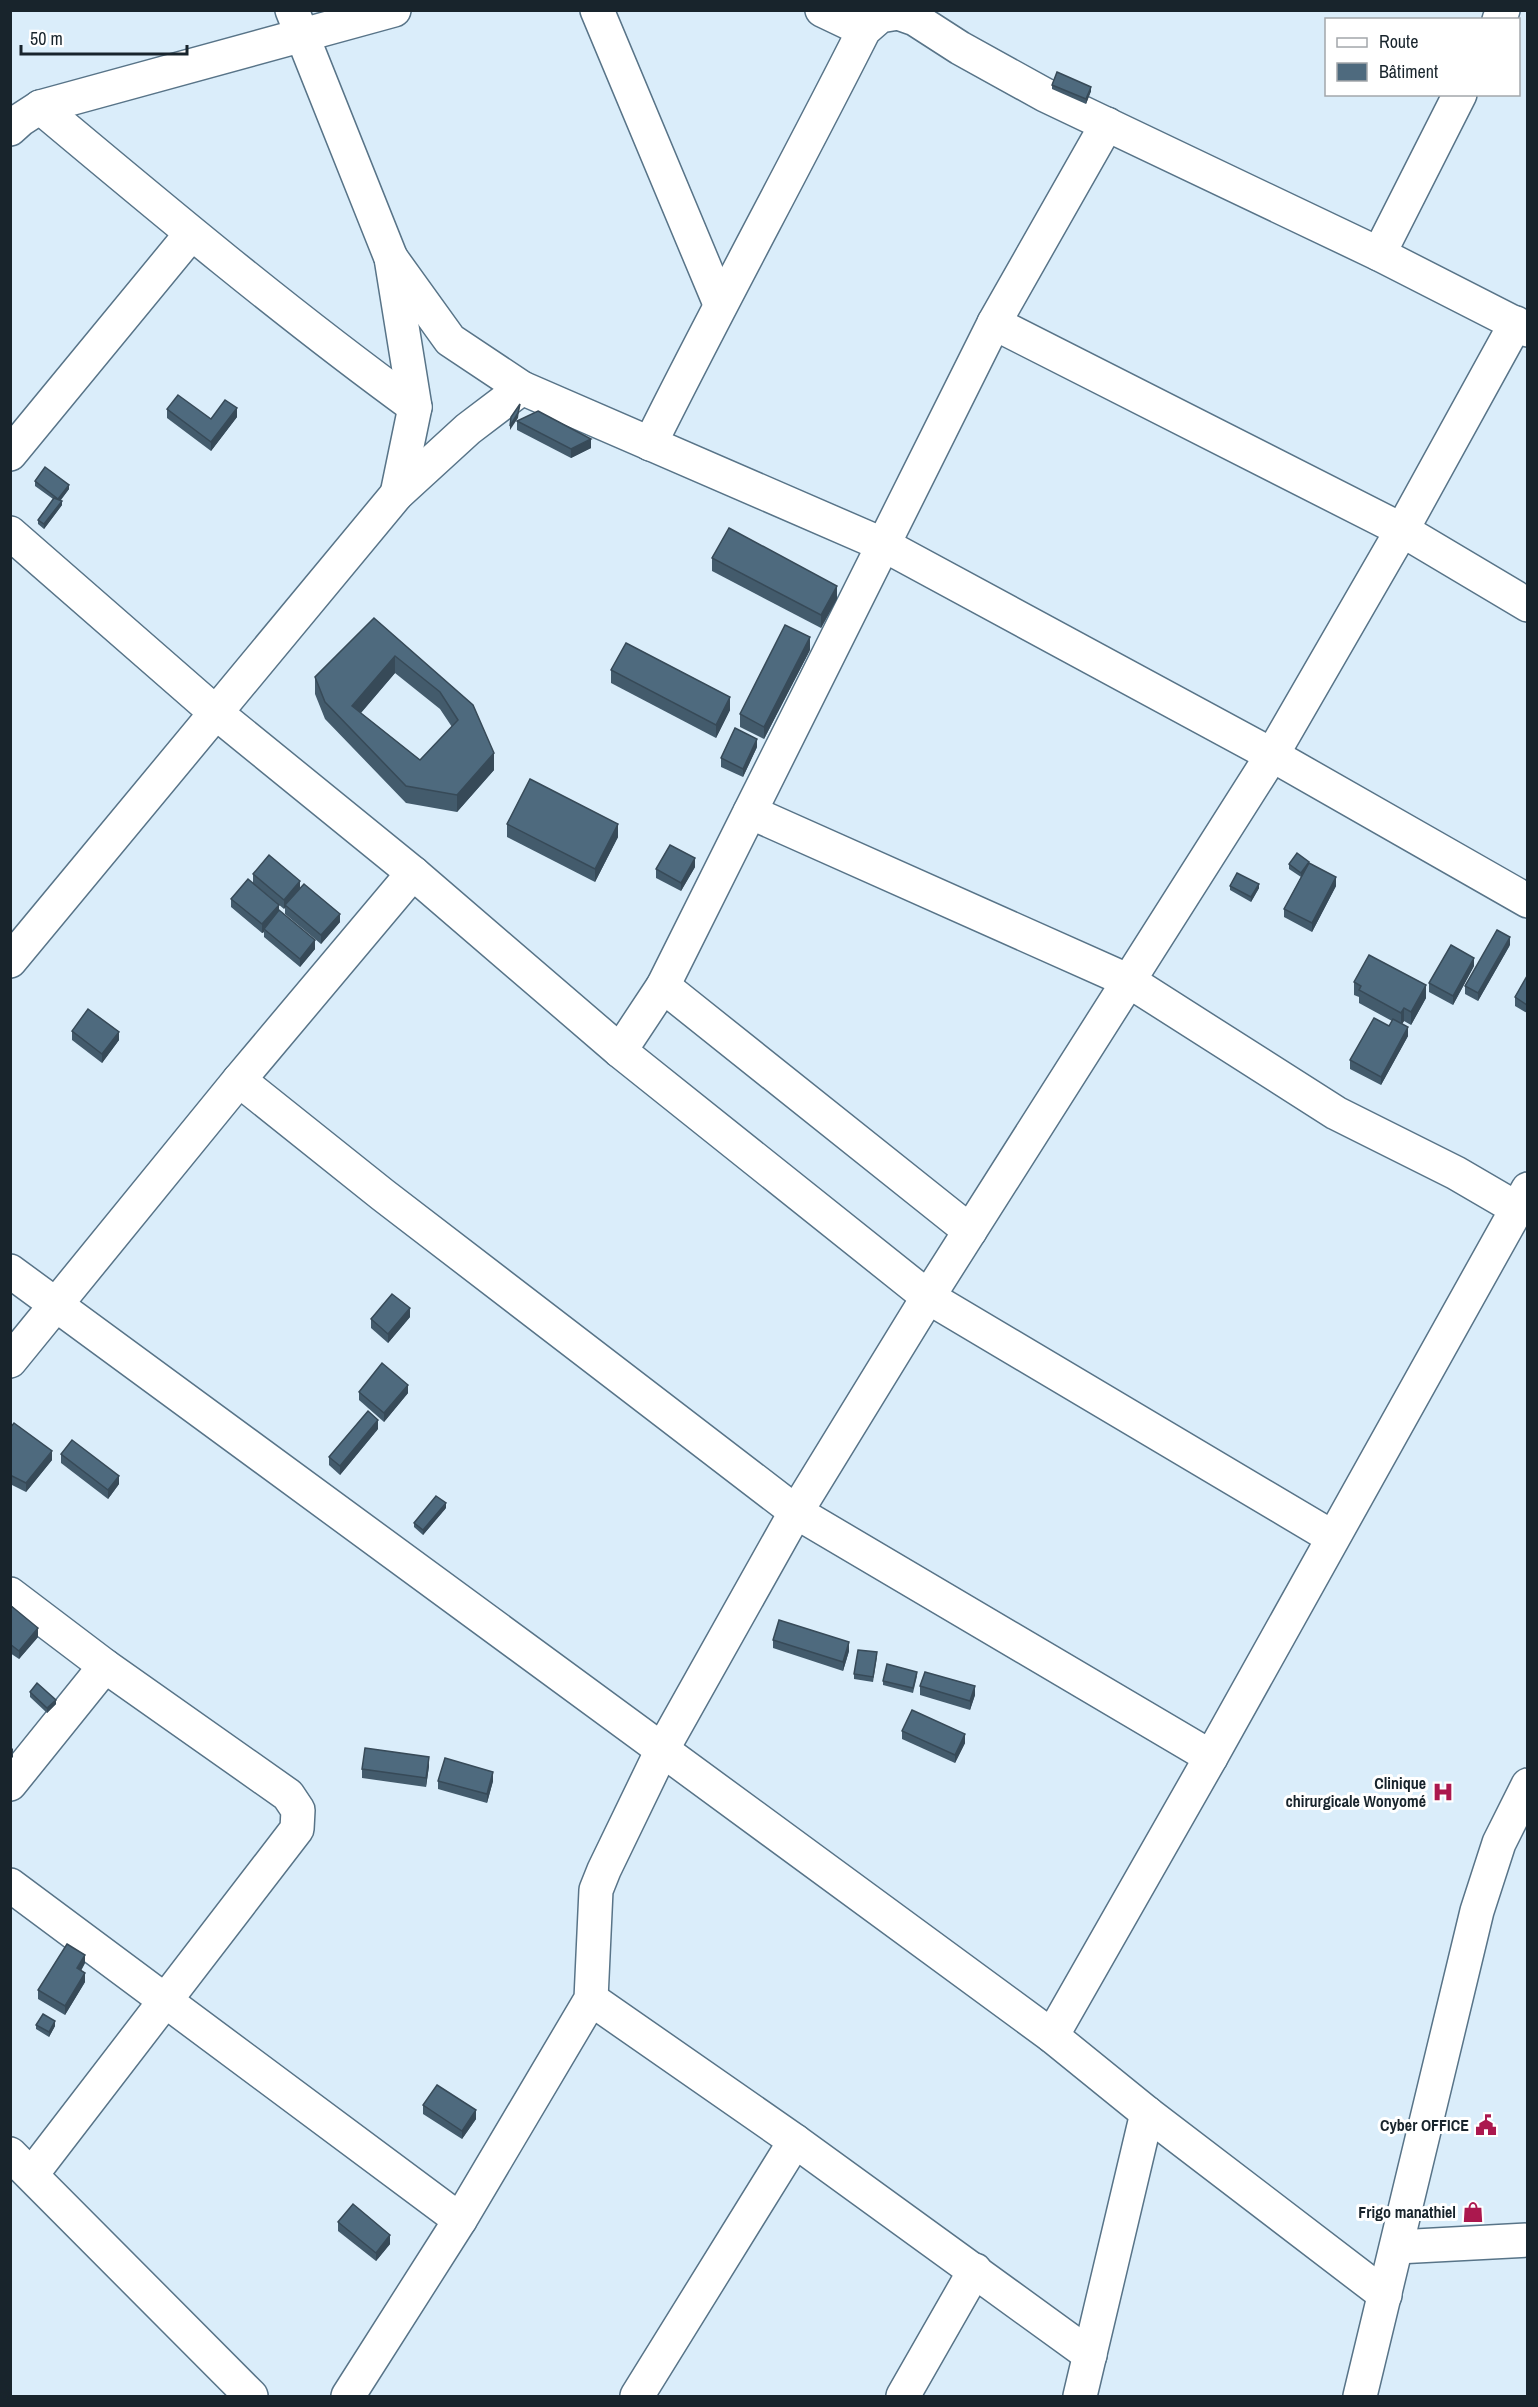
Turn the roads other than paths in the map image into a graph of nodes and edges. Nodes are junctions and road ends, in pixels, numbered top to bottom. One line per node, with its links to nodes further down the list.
1 (394, 10): 4 (street)
2 (597, 10): 13 (street)
3 (822, 10): 5 (street)
4 (297, 23): 7 (street); 12 (street)
5 (864, 30): 8 (street); 13 (street)
6 (1459, 96): 11 (street)
7 (40, 107): 9 (street); 10 (street)
8 (1107, 124): 11 (street); 14 (street)
9 (10, 129)
10 (191, 234): 17 (street); 19 (street)
11 (1379, 254): 15 (street)
12 (391, 258): 16 (street); 17 (street)
13 (720, 304): 18 (street)
14 (994, 323): 21 (street); 23 (street)
15 (1522, 327): 21 (street)
16 (522, 388): 18 (street); 20 (street)
17 (416, 407): 20 (street)
18 (650, 444): 23 (street)
19 (10, 454)
20 (397, 494): 25 (street)
21 (1402, 530): 24 (street); 26 (street)
22 (10, 533): 25 (street)
23 (884, 545): 26 (street); 27 (street)
24 (1527, 605)
25 (215, 712): 28 (street); 30 (street)
26 (1272, 756): 29 (street); 31 (street)
27 (750, 812): 31 (street); 32 (street)
28 (413, 873): 33 (street); 34 (street)
29 (1527, 901)
30 (10, 961)
31 (1129, 981): 35 (street); 36 (street)
32 (663, 986): 33 (street); 36 (street)
33 (620, 1051): 38 (street)
34 (238, 1080): 39 (street); 41 (street)
35 (1521, 1199): 42 (street)
36 (970, 1231): 38 (street)
37 (10, 1271): 39 (street)
38 (928, 1297): 41 (street); 42 (street)
39 (57, 1306): 40 (street); 45 (street)
40 (10, 1361)
41 (796, 1512): 45 (street); 46 (street)
42 (1332, 1538): 46 (street)
43 (10, 1594): 44 (street)
44 (105, 1666): 47 (street); 51 (street)
45 (662, 1750): 50 (street); 52 (street)
46 (1211, 1757): 52 (street)
47 (10, 1784)
48 (1527, 1785): 58 (street)
49 (10, 1885): 51 (street)
50 (591, 1999): 54 (street); 56 (street)
51 (165, 2001): 55 (street); 56 (street)
52 (1052, 2036): 53 (street)
53 (1148, 2113): 60 (street); 61 (street)
54 (795, 2141): 59 (street); 64 (street)
55 (21, 2164): 62 (street)
56 (460, 2220): 63 (street)
57 (1527, 2240): 58 (street)
58 (1397, 2247): 60 (street)
59 (975, 2271): 61 (street); 65 (street)
60 (1385, 2295): 67 (street)
61 (1090, 2355): 66 (street)
62 (251, 2397)
63 (348, 2397)
64 (637, 2397)
65 (903, 2397)
66 (1080, 2397)
67 (1360, 2397)

